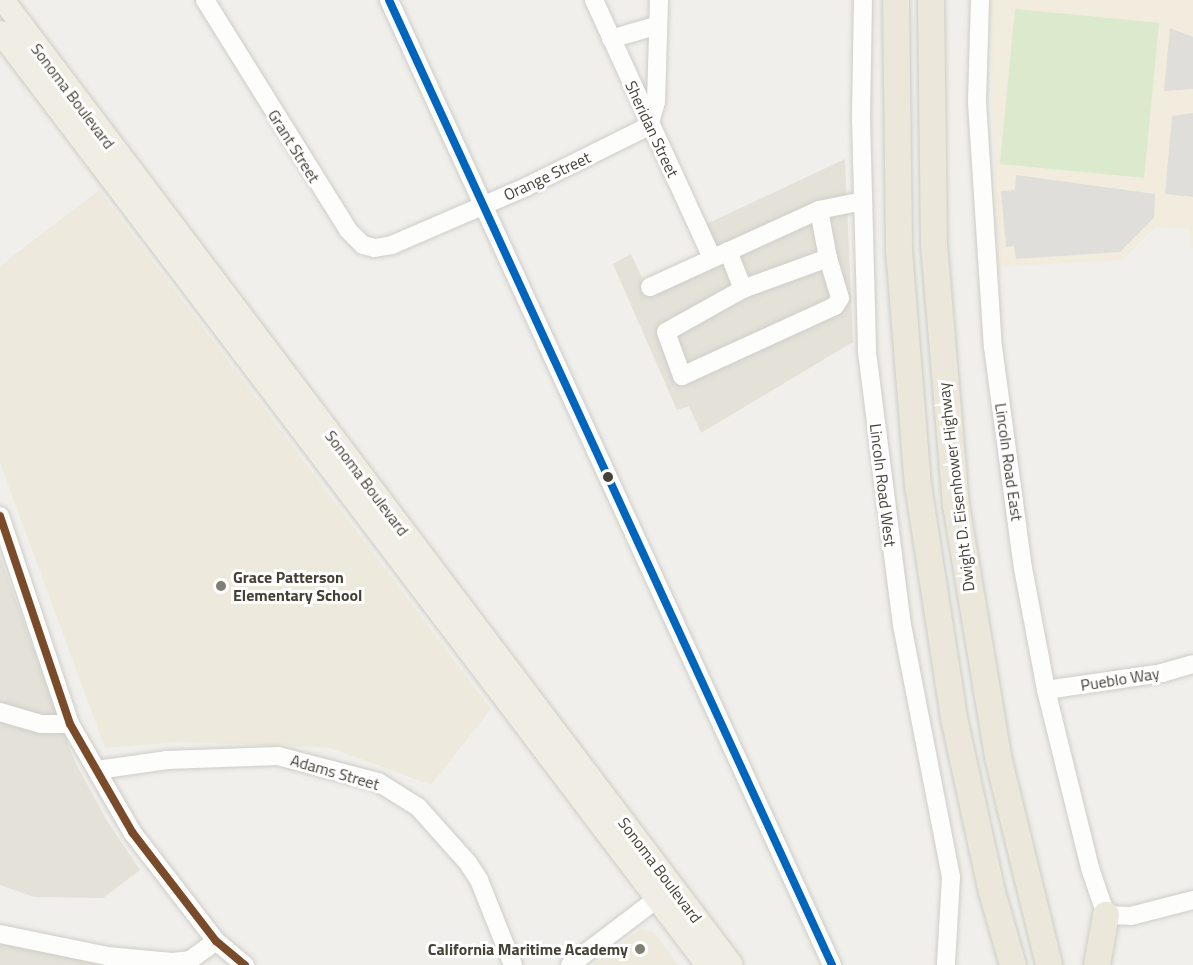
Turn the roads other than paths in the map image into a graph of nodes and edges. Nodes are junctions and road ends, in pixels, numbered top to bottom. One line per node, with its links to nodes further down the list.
1 (3, 0): 30 (main road, Sonoma Boulevard)
2 (205, 0): 17 (street, Grant Street)
3 (389, 0): 15 (street)
4 (594, 0): 12 (street, Sheridan Street)
5 (659, 0): 10 (street)
6 (863, 0): 14 (street, Lincoln Road West)
7 (896, 0): 27 (highway)
8 (932, 0): 44 (highway, Dwight D. Eisenhower Highway)
9 (980, 0): 25 (street, Lincoln Road East)
10 (658, 25): 12 (street); 13 (street)
11 (0, 32): 30 (main road, Sonoma Boulevard)
12 (611, 39): 13 (street, Sheridan Street)
13 (649, 126): 15 (street, Orange Street); 18 (street, Sheridan Street)
14 (863, 201): 16 (street); 41 (street, Lincoln Road West)
15 (485, 204): 17 (street, Orange Street); 40 (street)
16 (819, 210): 18 (street); 19 (street)
17 (410, 237)
18 (720, 254): 20 (street); 21 (street, Sheridan Street)
19 (828, 258): 21 (street); 21 (street)
20 (650, 287)
21 (743, 289)
22 (0, 516): 23 (street)
23 (8, 565): 28 (street)
24 (1192, 670): 25 (street, Pueblo Way)
25 (1046, 690): 32 (street, Lincoln Road East)
26 (0, 712): 28 (street)
27 (954, 718): 42 (highway); 43 (highway)
28 (70, 724): 29 (street)
29 (97, 770): 34 (street); 36 (street, Adams Street)
30 (666, 892): 37 (street); 38 (main road, Sonoma Boulevard); 39 (main road, Sonoma Boulevard)
31 (1193, 900): 32 (street)
32 (1106, 915): 45 (highway)
33 (0, 934): 34 (street)
34 (216, 941): 35 (street)
35 (245, 965)
36 (513, 965)
37 (570, 965)
38 (707, 965)
39 (732, 965)
40 (832, 965)
41 (946, 965)
42 (994, 965)
43 (1013, 965)
44 (1049, 965)
45 (1097, 965)

